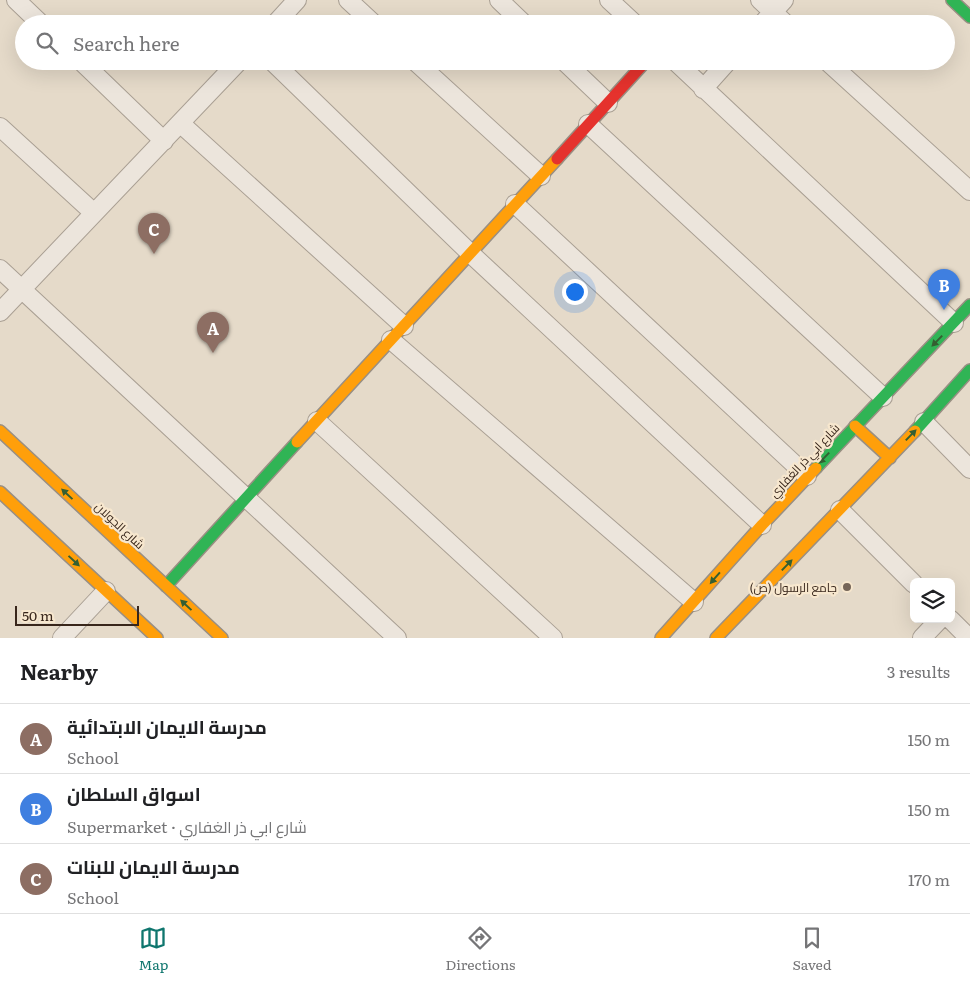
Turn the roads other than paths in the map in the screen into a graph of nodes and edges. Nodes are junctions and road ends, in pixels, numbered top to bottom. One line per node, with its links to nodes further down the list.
1 (16, 0): 8 (street)
2 (348, 0): 10 (street)
3 (499, 0): 11 (street)
4 (609, 0): 12 (street)
5 (760, 0): 13 (street)
6 (952, 0): 14 (street)
7 (289, 3): 9 (street)
8 (32, 15)
9 (281, 15)
10 (364, 15)
11 (515, 15)
12 (625, 15)
13 (776, 15)
14 (970, 17)
15 (90, 70): 29 (street)
16 (230, 70): 26 (street)
17 (281, 70): 34 (street)
18 (425, 70): 30 (street)
19 (573, 70): 25 (street)
20 (638, 70): 25 (street)
21 (684, 70): 24 (street)
22 (720, 70): 24 (street)
23 (837, 70): 31 (street)
24 (703, 88): 39 (street)
25 (608, 103): 27 (street)
26 (180, 123): 29 (street); 40 (street)
27 (588, 124): 30 (street); 43 (street)
28 (0, 126): 33 (street)
29 (164, 140): 33 (street)
30 (541, 176): 32 (street)
31 (970, 191)
32 (515, 204): 34 (street); 50 (street)
33 (94, 213): 36 (street)
34 (470, 253): 40 (street); 54 (street)
35 (0, 269): 36 (street)
36 (22, 290): 38 (street); 52 (street)
37 (970, 305): 39 (street, شارع ابي ذر الغفاري)
38 (0, 312)
39 (954, 323): 43 (street, شارع ابي ذر الغفاري, one-way to 43)
40 (404, 326): 41 (street)
41 (391, 340): 44 (street); 58 (street)
42 (970, 370): 45 (street)
43 (883, 397): 46 (street, شارع ابي ذر الغفاري)
44 (317, 421): 52 (street); 65 (street)
45 (924, 422): 48 (street, one-way to 45); 49 (street)
46 (855, 426): 48 (street); 50 (street, شارع ابي ذر الغفاري, one-way to 50)
47 (0, 432): 56 (street, شارع الجولان, one-way to 47)
48 (890, 458): 53 (street)
49 (970, 470)
50 (807, 476): 54 (street, شارع ابي ذر الغفاري)
51 (0, 492): 57 (street, one-way to 57)
52 (247, 498): 56 (street); 64 (street)
53 (840, 510): 55 (street); 67 (street, one-way to 53)
54 (762, 525): 58 (street, شارع ابي ذر الغفاري, one-way to 58)
55 (910, 580)
56 (166, 586): 63 (street, شارع الجولان, one-way to 56)
57 (106, 591): 61 (street); 62 (street)
58 (694, 602): 66 (street, شارع ابي ذر الغفاري)
59 (936, 623): 68 (street)
60 (954, 623): 69 (street)
61 (62, 638)
62 (157, 638)
63 (222, 638)
64 (397, 638)
65 (553, 638)
66 (662, 638)
67 (716, 638)
68 (922, 638)
69 (969, 638)

